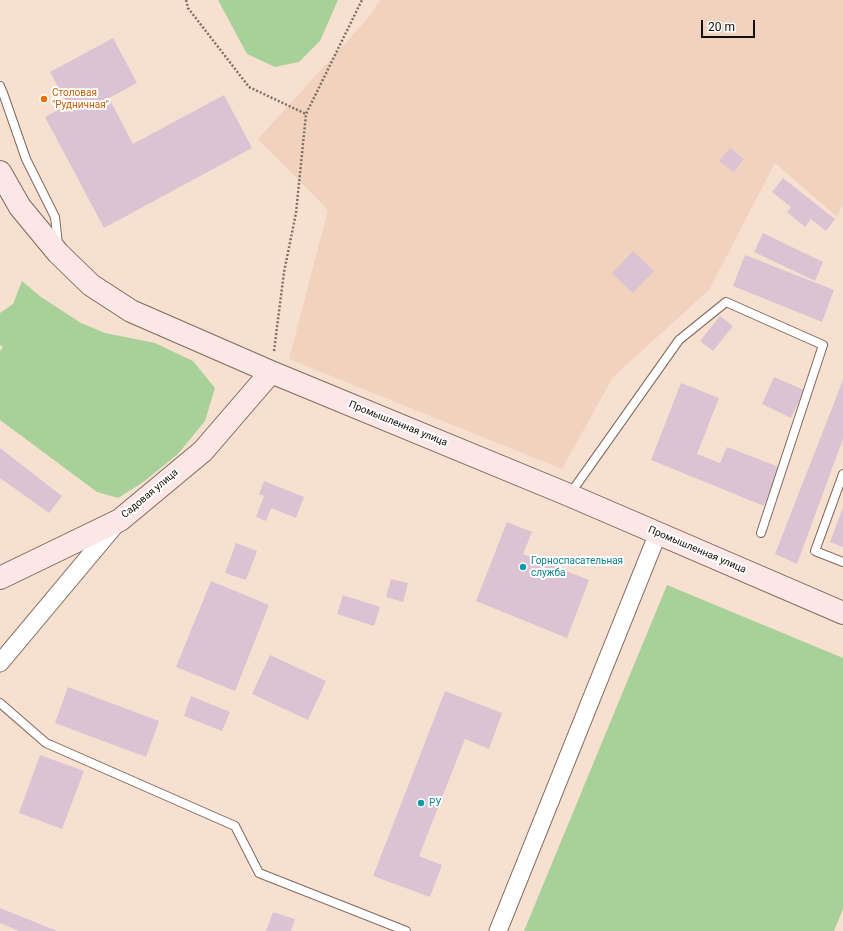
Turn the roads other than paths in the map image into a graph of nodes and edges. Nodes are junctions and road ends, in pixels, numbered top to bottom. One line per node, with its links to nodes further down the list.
1 (0, 86): 3 (lane)
2 (0, 172): 3 (main road, Промышленная улица)
3 (58, 253): 4 (main road, Промышленная улица)
4 (271, 372): 6 (main road, Промышленная улица); 7 (main road, Садовая улица)
5 (843, 474): 10 (lane)
6 (570, 495): 8 (main road, Промышленная улица); 9 (lane)
7 (120, 520): 11 (main road, Садовая улица); 13 (street)
8 (658, 533): 12 (main road, Промышленная улица); 16 (street)
9 (761, 533)
10 (843, 562)
11 (0, 578)
12 (843, 613)
13 (0, 663)
14 (0, 703): 15 (lane)
15 (406, 931)
16 (498, 931)

